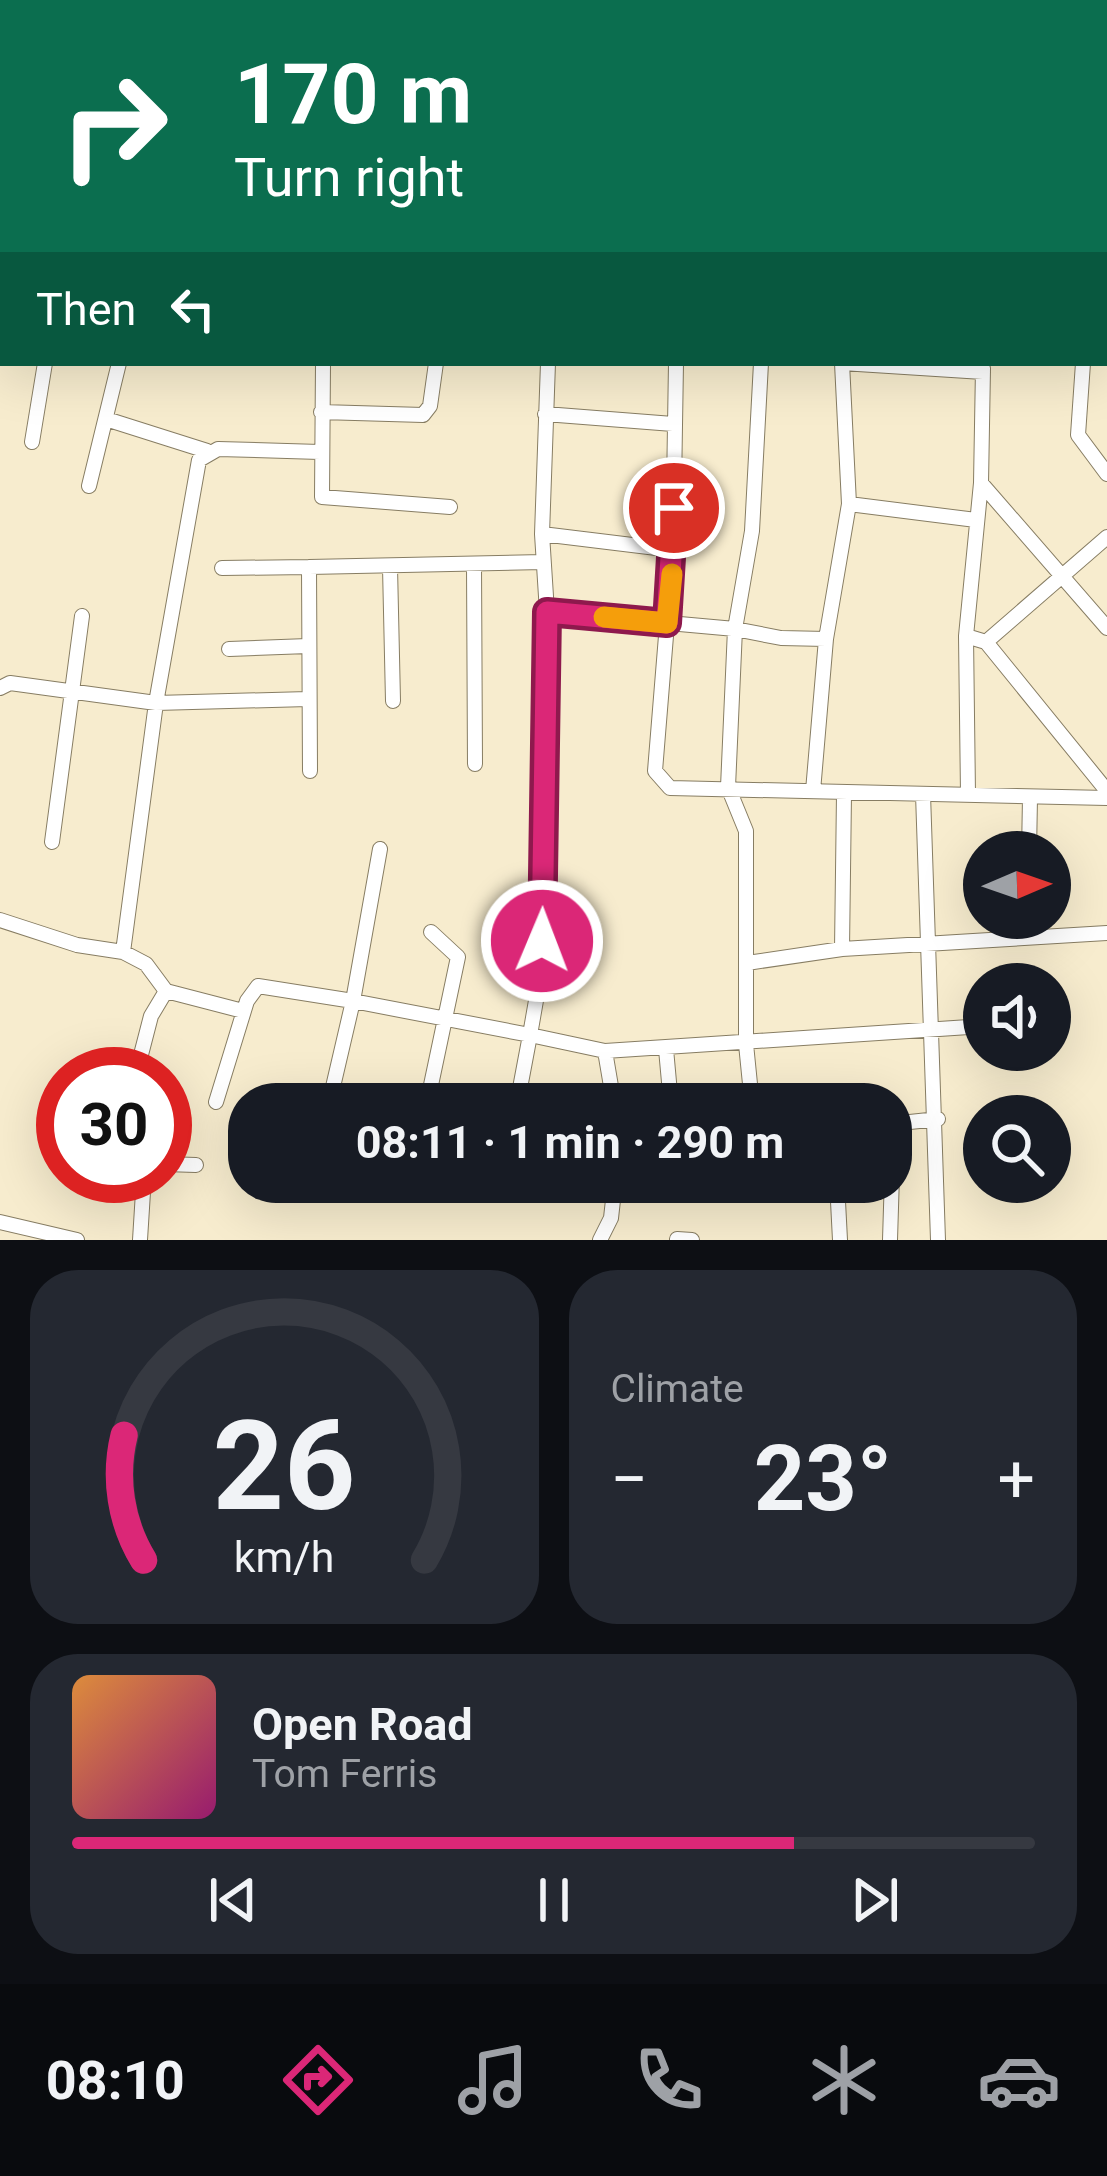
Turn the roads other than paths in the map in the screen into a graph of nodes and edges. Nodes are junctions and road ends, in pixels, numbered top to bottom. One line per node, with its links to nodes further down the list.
1 (45, 366): 16 (street)
2 (118, 366): 14 (street)
3 (323, 366): 12 (street)
4 (436, 366): 12 (street)
5 (548, 366): 13 (street)
6 (676, 366): 15 (street)
7 (760, 366): 37 (street)
8 (842, 366): 22 (street)
9 (927, 366): 11 (street)
10 (1084, 366): 19 (street)
11 (983, 368): 20 (street)
12 (321, 412): 18 (street)
13 (545, 414): 15 (street); 25 (street)
14 (106, 419): 17 (street); 21 (street)
15 (673, 424): 27 (street)
16 (32, 442)
17 (207, 451): 18 (street); 48 (street)
18 (320, 452): 23 (street)
19 (1107, 474)
20 (981, 483): 24 (street); 33 (street)
21 (89, 486)
22 (849, 504): 24 (street); 40 (street)
23 (450, 507)
24 (976, 520): 39 (street)
25 (542, 534): 27 (street); 28 (street)
26 (1107, 537): 33 (street)
27 (674, 550): 36 (street)
28 (543, 562): 29 (street); 34 (street)
29 (474, 566): 31 (street); 49 (street)
30 (309, 567): 31 (street); 32 (street); 42 (street)
31 (390, 567): 47 (street)
32 (222, 568)
33 (1060, 574): 38 (street); 41 (street)
34 (547, 612): 36 (street); 76 (street)
35 (82, 616): 45 (street)
36 (667, 623): 37 (street); 51 (street)
37 (735, 628): 40 (street); 51 (street)
38 (1107, 628)
39 (966, 637): 41 (street); 55 (street)
40 (826, 639): 52 (street)
41 (986, 642): 56 (street)
42 (308, 646): 43 (street); 46 (street)
43 (229, 649)
44 (0, 688): 45 (street)
45 (74, 695): 48 (street); 59 (street)
46 (308, 699): 48 (street); 50 (street)
47 (393, 701)
48 (156, 703): 68 (street)
49 (475, 764)
50 (310, 771)
51 (728, 787): 52 (street); 69 (street)
52 (813, 791): 53 (street)
53 (844, 794): 54 (street); 67 (street)
54 (923, 794): 55 (street); 66 (street)
55 (968, 794): 57 (street)
56 (1107, 795): 57 (street)
57 (1030, 798): 58 (street)
58 (1029, 831)
59 (52, 842)
60 (380, 850): 71 (street)
61 (0, 920): 68 (street)
62 (431, 932): 73 (street)
63 (1107, 933): 64 (street)
64 (1071, 936)
65 (1026, 939): 66 (street)
66 (932, 942): 67 (street); 75 (street)
67 (842, 949): 69 (street)
68 (123, 952): 70 (street)
69 (747, 963): 77 (street)
70 (166, 991): 72 (street); 78 (street)
71 (352, 1001): 72 (street); 73 (street); 81 (street)
72 (243, 1011): 87 (street)
73 (446, 1021): 76 (street); 82 (street)
74 (963, 1028): 75 (street)
75 (933, 1031): 77 (street); 88 (street)
76 (530, 1035): 80 (street); 83 (street)
77 (746, 1044): 79 (street); 86 (street)
78 (143, 1047)
79 (667, 1048): 80 (street); 85 (street)
80 (605, 1051): 84 (street)
81 (334, 1083)
82 (432, 1083)
83 (522, 1083)
84 (610, 1083)
85 (669, 1083)
86 (750, 1083)
87 (216, 1102)
88 (938, 1119): 89 (street); 104 (street)
89 (912, 1122)
90 (192, 1165): 91 (street)
91 (196, 1165)
92 (142, 1203): 99 (street)
93 (613, 1203): 100 (street)
94 (838, 1203): 102 (street)
95 (891, 1203): 103 (street)
96 (0, 1222): 98 (street)
97 (676, 1239): 101 (street)
98 (77, 1240)
99 (140, 1240)
100 (600, 1240)
101 (692, 1240)
102 (840, 1240)
103 (890, 1240)
104 (938, 1240)

